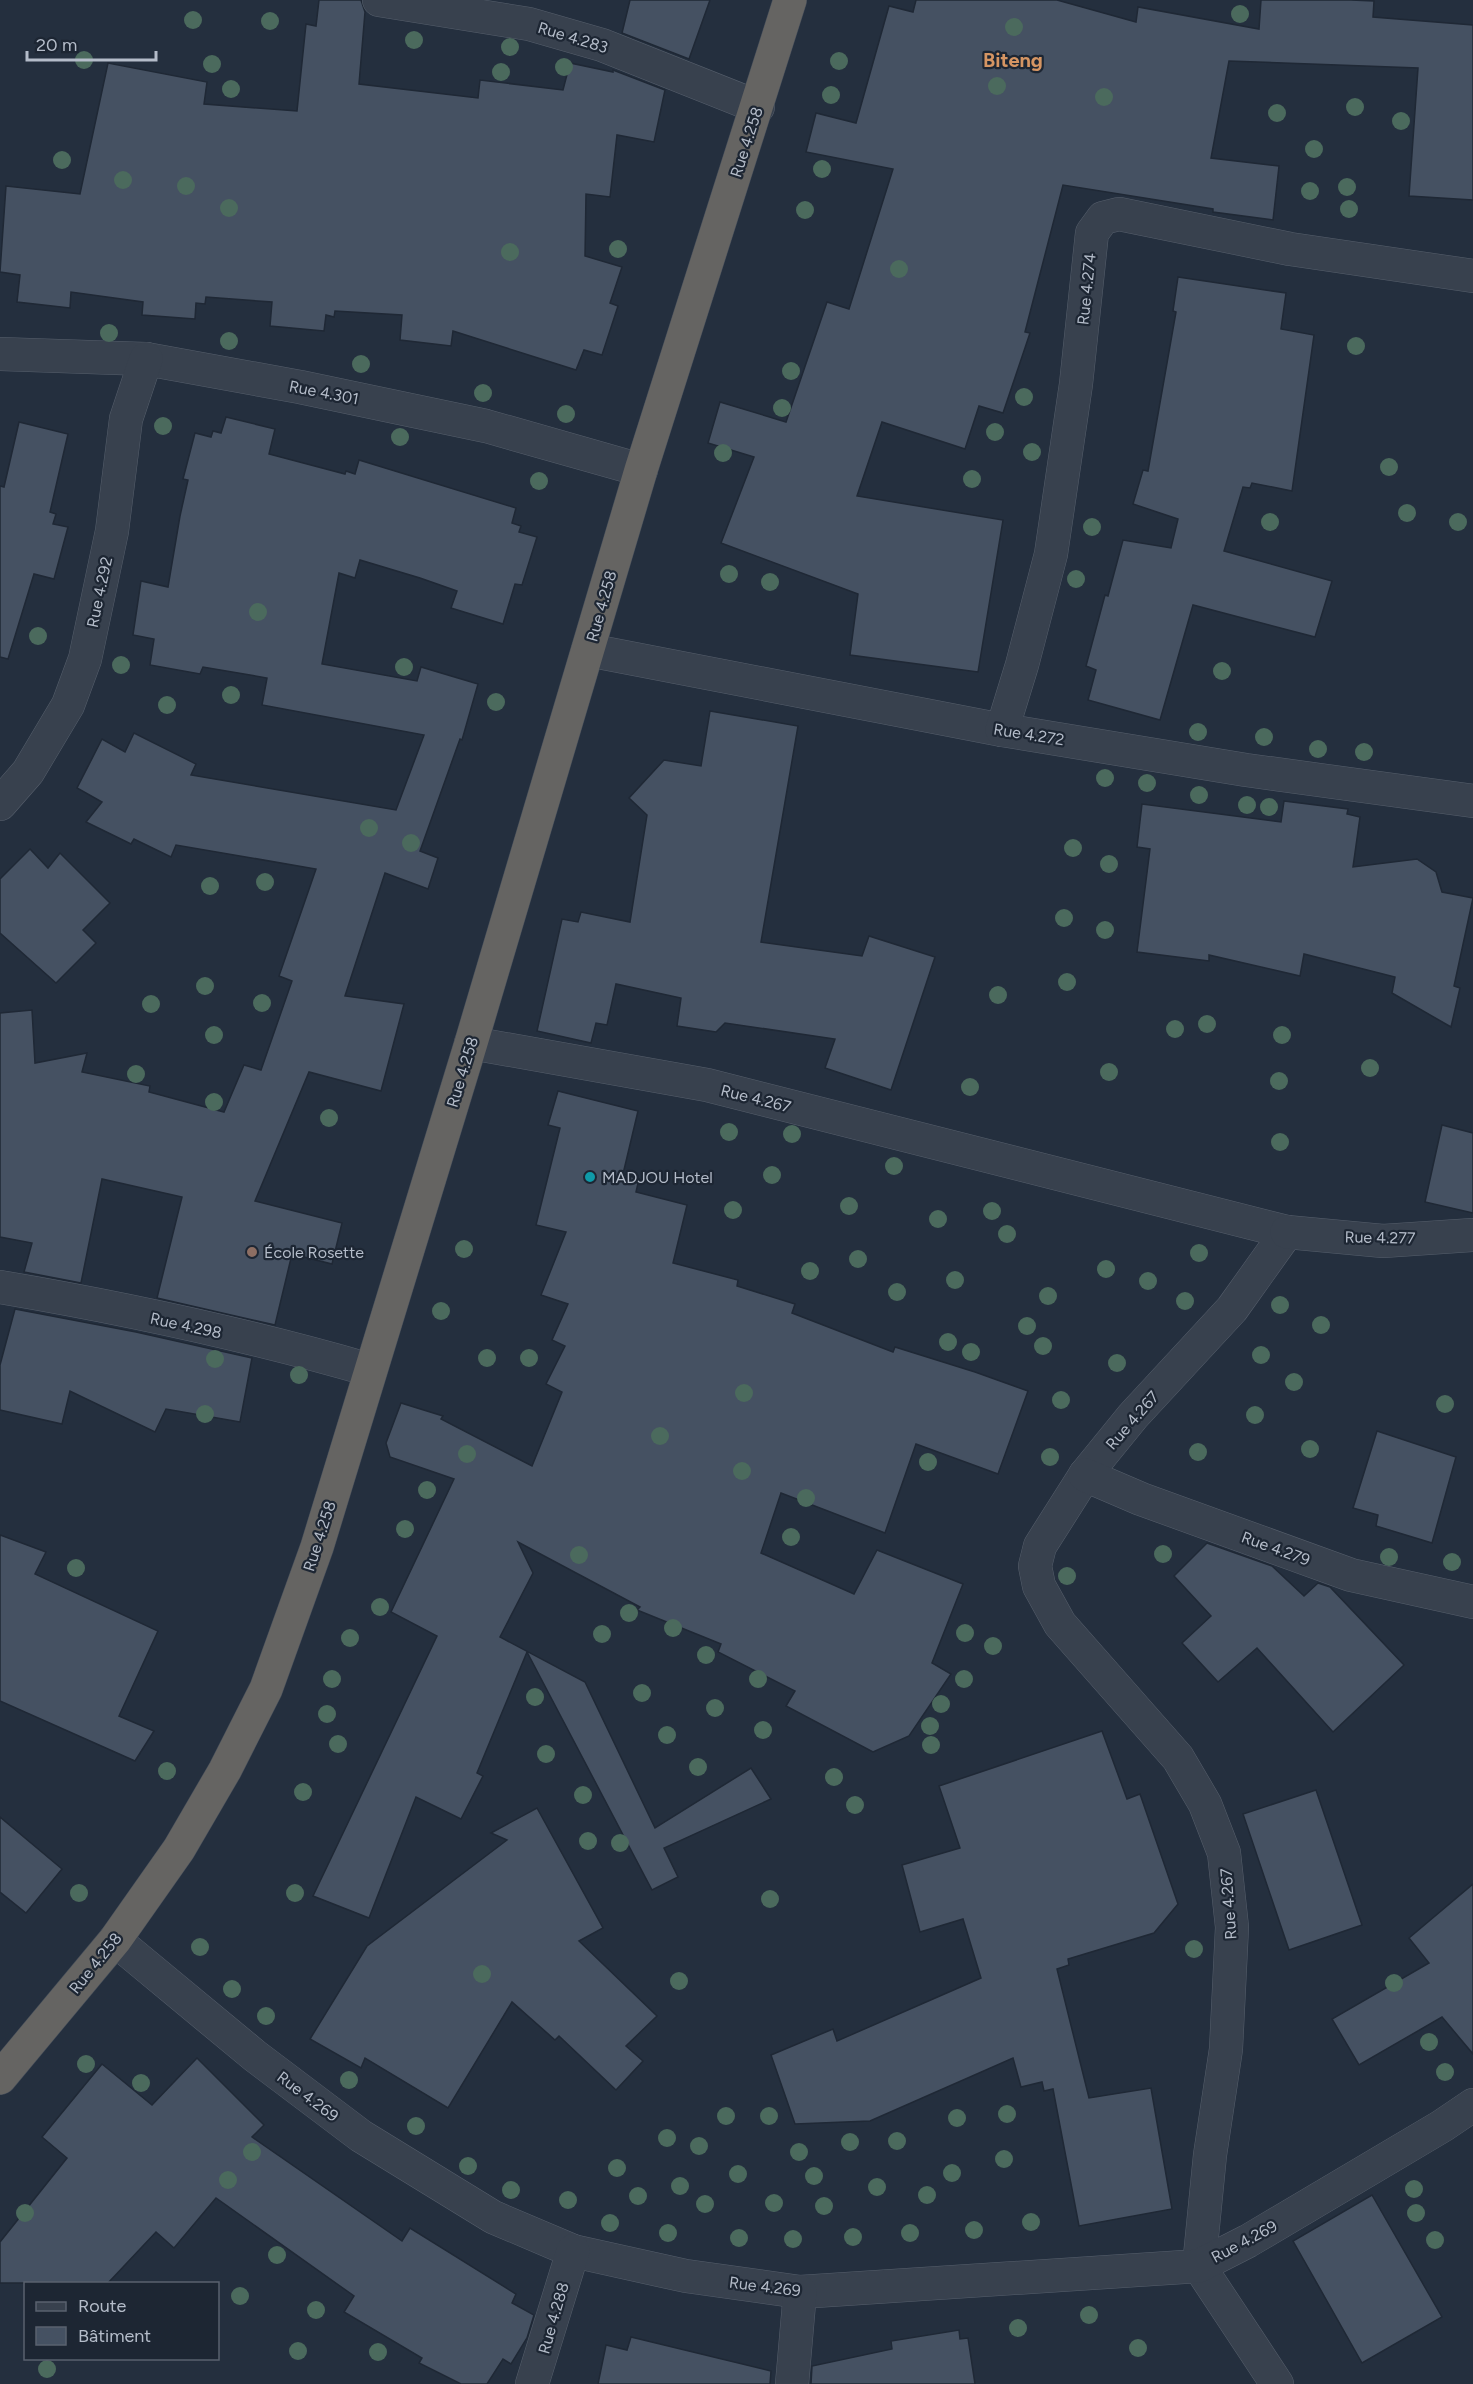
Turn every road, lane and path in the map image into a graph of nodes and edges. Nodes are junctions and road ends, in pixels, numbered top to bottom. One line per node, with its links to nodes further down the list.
1 (379, 0): 3 (street, Rue 4.283)
2 (790, 0): 3 (highway, Rue 4.258)
3 (758, 107): 7 (highway, Rue 4.258)
4 (1473, 276): 9 (street, Rue 4.274)
5 (0, 354): 6 (street, Rue 4.301)
6 (146, 359): 7 (street, Rue 4.301); 11 (street, Rue 4.292)
7 (641, 470): 8 (highway, Rue 4.258)
8 (588, 650): 9 (street, Rue 4.272); 12 (highway, Rue 4.258)
9 (1002, 730): 10 (street, Rue 4.272)
10 (1473, 801)
11 (0, 804)
12 (471, 1043): 13 (street, Rue 4.267); 16 (highway, Rue 4.258)
13 (1287, 1232): 14 (street, Rue 4.277); 17 (street, Rue 4.267)
14 (1473, 1235)
15 (0, 1287): 16 (street, Rue 4.298)
16 (370, 1370): 19 (highway, Rue 4.258)
17 (1085, 1475): 18 (street, Rue 4.279); 23 (street, Rue 4.267)
18 (1473, 1602)
19 (115, 1940): 20 (highway, Rue 4.258); 22 (street, Rue 4.269)
20 (0, 2078)
21 (1473, 2105): 23 (street, Rue 4.269)
22 (573, 2251): 24 (street, Rue 4.269); 25 (street, Rue 4.288)
23 (1199, 2266): 24 (street, Rue 4.269); 27 (street)
24 (800, 2292): 26 (street)
25 (532, 2384)
26 (792, 2384)
27 (1277, 2384)

